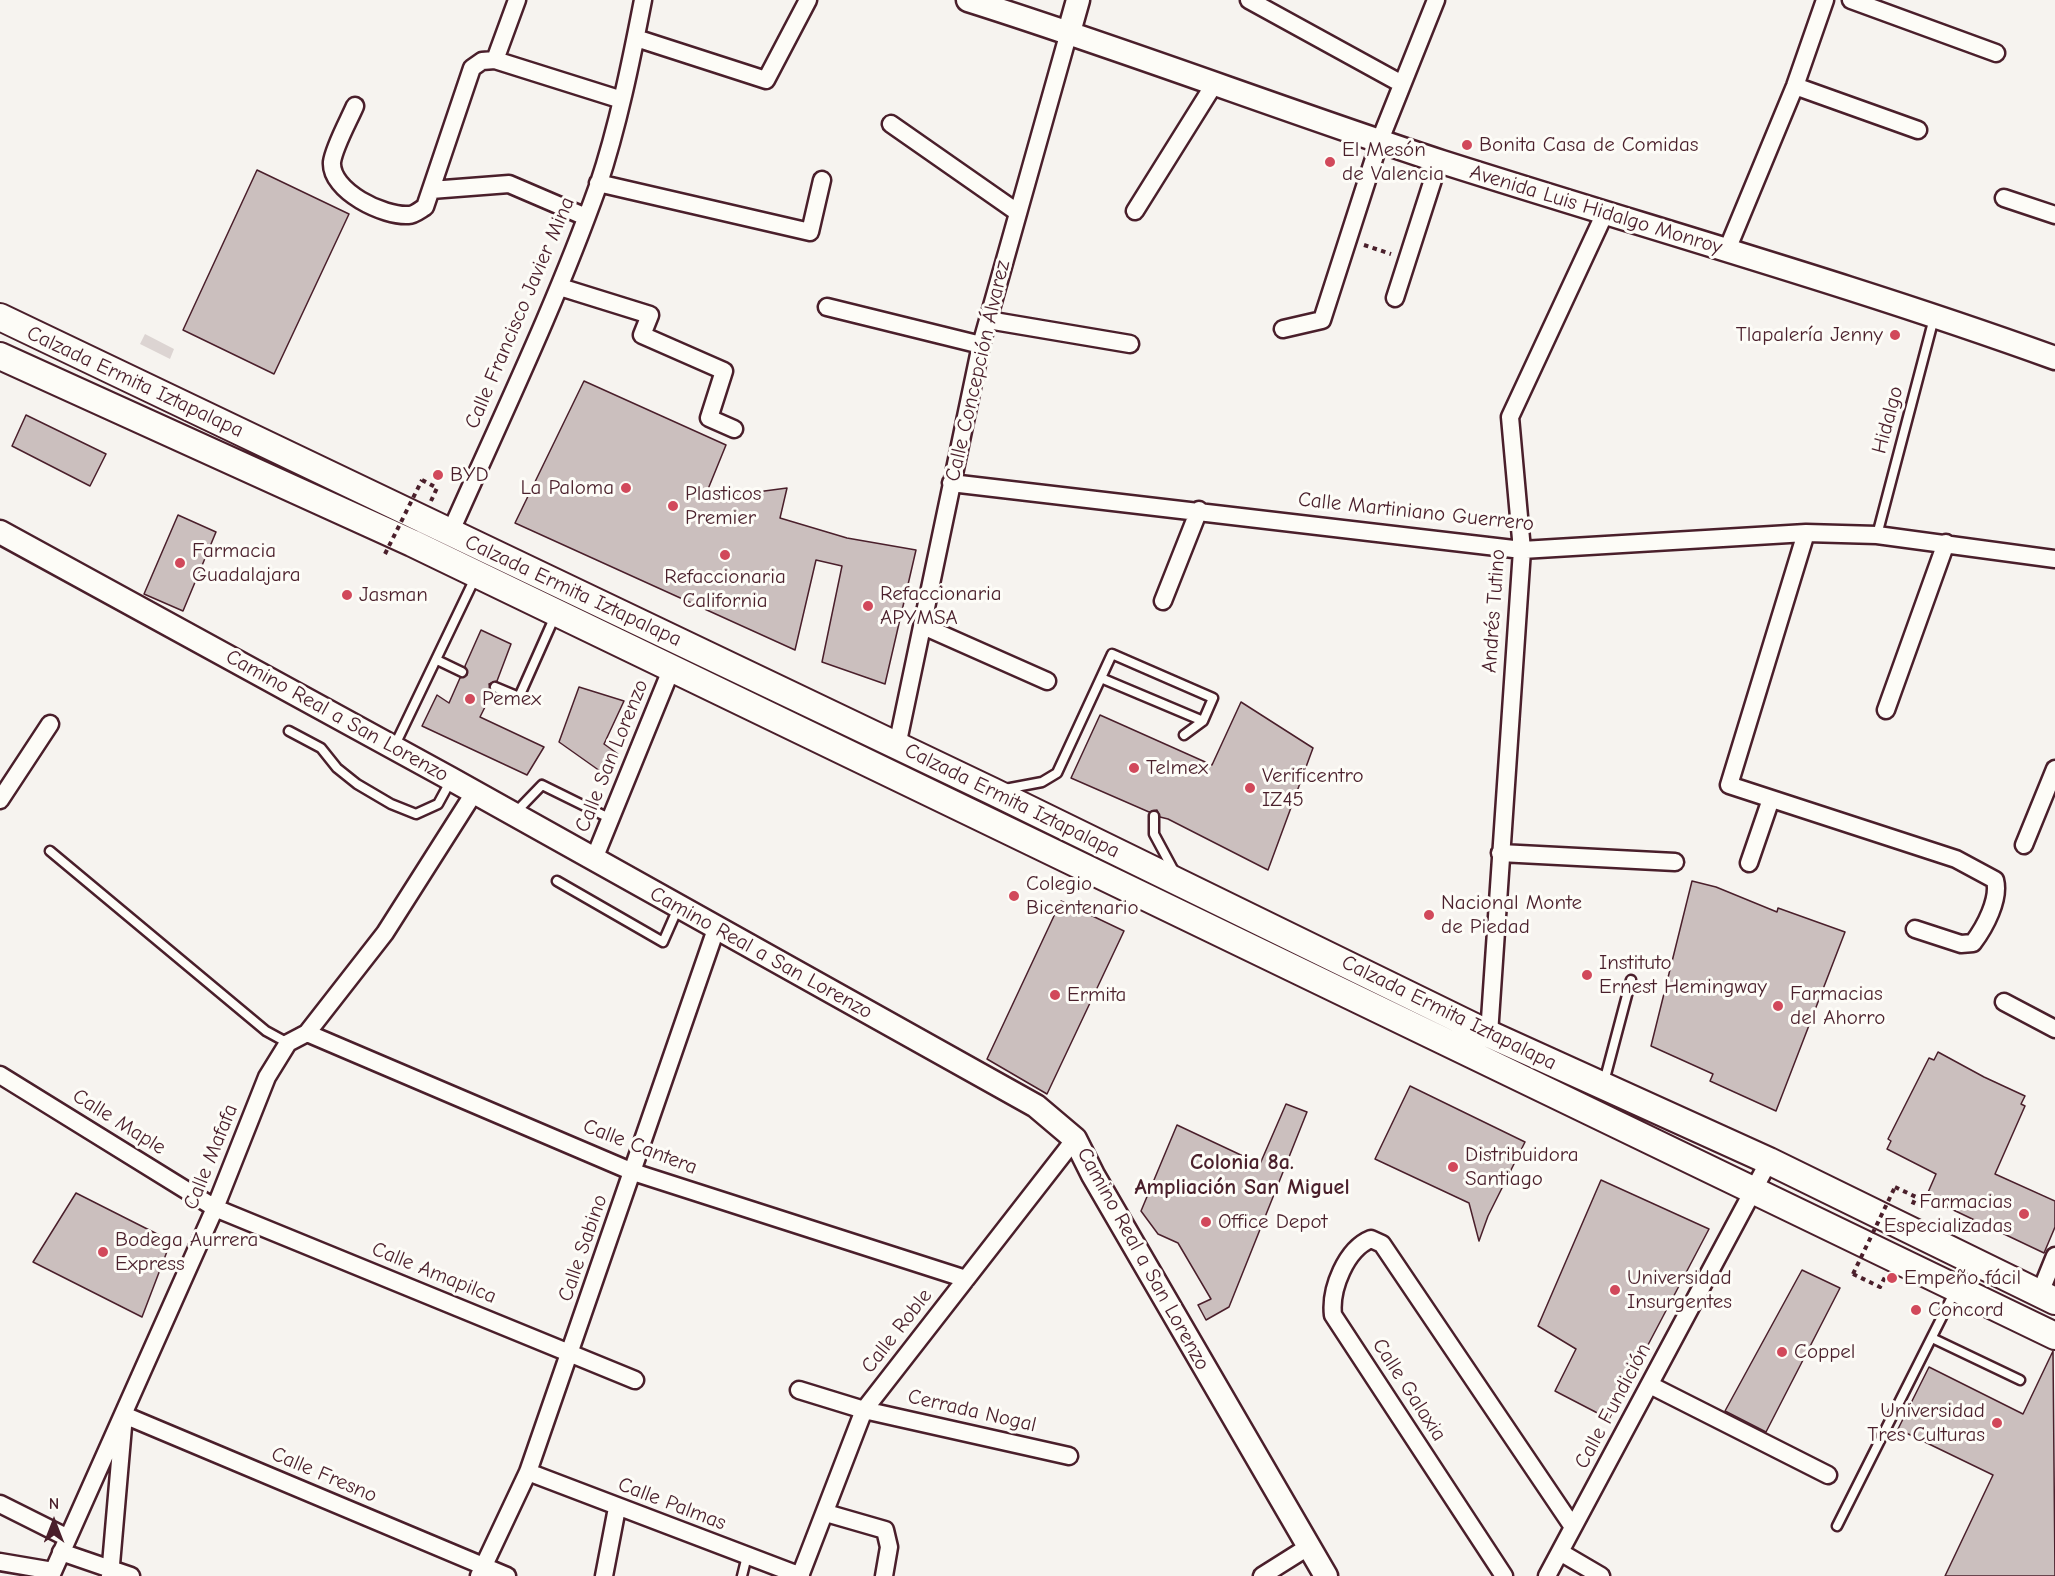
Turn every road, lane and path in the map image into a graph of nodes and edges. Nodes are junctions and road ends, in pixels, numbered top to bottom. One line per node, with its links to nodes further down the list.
1 (517, 0): 13 (street)
2 (643, 0): 11 (street, Calle Francisco Javier Mina)
3 (808, 0): 11 (street)
4 (968, 0): 10 (main road, Avenida Luis Hidalgo Monroy)
5 (1077, 0): 10 (main road, Calle Concepción Álvarez)
6 (1249, 0): 15 (street)
7 (1436, 0): 15 (street)
8 (1825, 0): 16 (street)
9 (1851, 0): 12 (street)
10 (1069, 32): 14 (main road, Avenida Luis Hidalgo Monroy); 27 (street, Calle Concepción Álvarez)
11 (636, 38): 17 (street, Calle Francisco Javier Mina)
12 (1996, 53)
13 (495, 60): 17 (street); 25 (street)
14 (1215, 83): 21 (main road, Avenida Luis Hidalgo Monroy); 28 (street)
15 (1402, 84): 21 (street)
16 (1795, 86): 20 (street); 33 (street)
17 (622, 100): 24 (street, Calle Francisco Javier Mina)
18 (355, 106): 25 (street)
19 (891, 124): 27 (street)
20 (1918, 130)
21 (1380, 140): 22 (main road, Avenida Luis Hidalgo Monroy); 32 (street)
22 (1439, 161): 29 (main road, Avenida Luis Hidalgo Monroy); 34 (street)
23 (822, 180): 24 (street)
24 (598, 183): 31 (street, Calle Francisco Javier Mina)
25 (431, 190): 31 (street)
26 (2004, 198): 30 (street)
27 (1017, 212): 40 (street, Calle Concepción Álvarez)
28 (1135, 212)
29 (1605, 213): 33 (main road, Avenida Luis Hidalgo Monroy); 55 (street, Andrés Tutino)
30 (2055, 215)
31 (586, 217): 35 (street, Calle Francisco Javier Mina)
32 (1346, 240): 34 (path); 41 (street)
33 (1727, 250): 38 (main road, Avenida Luis Hidalgo Monroy)
34 (1407, 259): 36 (street)
35 (560, 287): 46 (street); 51 (street, Calle Francisco Javier Mina)
36 (1395, 298)
37 (827, 308): 43 (street)
38 (1935, 315): 45 (main road, Avenida Luis Hidalgo Monroy); 53 (lane, Hidalgo)
39 (0, 317): 51 (main road, Calzada Ermita Iztapalapa)
40 (988, 320): 42 (street); 43 (street, Calle Concepción Álvarez)
41 (1283, 329)
42 (1130, 344)
43 (981, 345): 47 (street, Calle Concepción Álvarez)
44 (0, 356): 58 (main road, Calzada Ermita Iztapalapa)
45 (2055, 358)
46 (734, 429)
47 (951, 483): 49 (street, Calle Martiniano Guerrero); 61 (street, Calle Concepción Álvarez)
48 (437, 488): 56 (path, bridge)
49 (1199, 510): 55 (street, Calle Martiniano Guerrero); 59 (street)
50 (0, 532): 74 (main road, Camino Real a San Lorenzo)
51 (450, 533): 73 (main road, Calzada Ermita Iztapalapa)
52 (1806, 533): 53 (street, Calle Martiniano Guerrero); 55 (street, Calle Martiniano Guerrero); 79 (street)
53 (1877, 535): 54 (street, Calle Martiniano Guerrero)
54 (1946, 543): 57 (street, Calle Martiniano Guerrero); 68 (street)
55 (1522, 550): 86 (street, Andrés Tutino)
56 (385, 554)
57 (2055, 559)
58 (477, 574): 60 (main road, Calzada Ermita Iztapalapa); 62 (lane)
59 (1163, 601)
60 (557, 613): 63 (main road, Calzada Ermita Iztapalapa); 67 (lane)
61 (923, 626): 66 (street); 73 (street, Calle Concepción Álvarez)
62 (437, 660): 64 (lane); 74 (lane)
63 (671, 670): 83 (street, Calle San Lorenzo); 106 (main road, Calzada Ermita Iztapalapa)
64 (462, 672)
65 (1101, 678): 69 (lane); 69 (lane); 77 (lane)
66 (1047, 681)
67 (495, 687)
68 (1886, 710)
69 (1203, 721): 72 (lane)
70 (50, 724): 80 (street)
71 (289, 731): 76 (lane)
72 (1184, 735)
73 (897, 746): 77 (main road, Calzada Ermita Iztapalapa)
74 (394, 747): 76 (main road, Camino Real a San Lorenzo)
75 (2055, 769): 84 (street)
76 (452, 779): 78 (main road, Camino Real a San Lorenzo)
77 (992, 791): 91 (main road, Calzada Ermita Iztapalapa)
78 (474, 793): 81 (main road, Camino Real a San Lorenzo); 98 (street)
79 (1771, 799): 89 (street); 94 (street)
80 (0, 800)
81 (515, 813): 83 (lane); 87 (main road, Camino Real a San Lorenzo)
82 (1154, 816): 91 (lane)
83 (611, 819): 87 (street, Calle San Lorenzo)
84 (2024, 845)
85 (50, 851): 100 (lane)
86 (1500, 853): 88 (street); 99 (street, Andrés Tutino)
87 (594, 860): 92 (main road, Camino Real a San Lorenzo)
88 (1675, 862)
89 (1749, 863)
90 (557, 881): 92 (lane)
91 (1179, 881): 99 (main road, Calzada Ermita Iztapalapa)
92 (678, 907): 93 (main road, Camino Real a San Lorenzo)
93 (716, 929): 103 (main road, Camino Real a San Lorenzo); 105 (street, Calle Sabino)
94 (1915, 929)
95 (1631, 980): 102 (lane)
96 (2004, 1002): 97 (street)
97 (2055, 1029)
98 (307, 1033): 100 (street); 105 (street, Calle Cantera)
99 (1489, 1034): 102 (main road, Calzada Ermita Iztapalapa)
100 (288, 1043): 108 (street, Calle Mafafa)
101 (0, 1075): 108 (street, Calle Maple)
102 (1603, 1085): 104 (main road, Calzada Ermita Iztapalapa)
103 (1075, 1139): 110 (street, Calle Roble); 132 (main road, Camino Real a San Lorenzo)
104 (1769, 1161): 106 (street, Calle Fundición); 113 (main road, Calzada Ermita Iztapalapa)
105 (633, 1172): 110 (street, Calle Cantera); 116 (street, Calle Sabino)
106 (1754, 1190): 112 (main road, Calzada Ermita Iztapalapa); 119 (street, Calle Fundición)
107 (1916, 1197): 111 (path, bridge)
108 (215, 1208): 116 (street, Calle Amapilca); 122 (street, Calle Mafafa)
109 (2055, 1256): 113 (street)
110 (966, 1279): 121 (street, Calle Roble)
111 (1880, 1287)
112 (1956, 1288): 114 (main road, Calzada Ermita Iztapalapa); 115 (lane)
113 (2047, 1297)
114 (2055, 1336)
115 (1932, 1338): 118 (lane); 129 (lane)
116 (571, 1352): 117 (street, Calle Amapilca); 124 (street, Calle Sabino)
117 (635, 1380)
118 (2020, 1380)
119 (1650, 1385): 125 (street); 130 (street, Calle Fundición)
120 (799, 1390): 121 (street, Cerrada Nogal)
121 (864, 1410): 123 (street, Cerrada Nogal); 128 (street, Calle Roble)
122 (124, 1415): 131 (street, Calle Mafafa); 136 (street, Calle Fresno); 137 (street)
123 (1069, 1456)
124 (528, 1472): 127 (street, Calle Palmas); 136 (street, Calle Sabino)
125 (1828, 1475)
126 (0, 1504): 131 (street)
127 (617, 1508): 134 (street, Calle Palmas); 141 (street)
128 (825, 1513): 143 (street, Calle Roble); 144 (street)
129 (1837, 1526)
130 (1573, 1527): 133 (street, Calle Fundición); 147 (street, Calle Galaxia)
131 (65, 1545): 137 (street); 138 (street, Calle Mafafa)
132 (1308, 1547): 145 (street); 146 (main road, Camino Real a San Lorenzo)
133 (1560, 1551): 148 (street, Calle Fundición); 149 (street)
134 (747, 1556): 142 (lane); 143 (street, Calle Palmas)
135 (0, 1562): 138 (street)
136 (481, 1571): 140 (street, Calle Fresno)
137 (110, 1572): 139 (street)
138 (52, 1574)
139 (131, 1576)
140 (507, 1576)
141 (604, 1576)
142 (742, 1576)
143 (801, 1576)
144 (884, 1576)
145 (1262, 1576)
146 (1326, 1576)
147 (1504, 1576)
148 (1547, 1576)
149 (1601, 1576)

